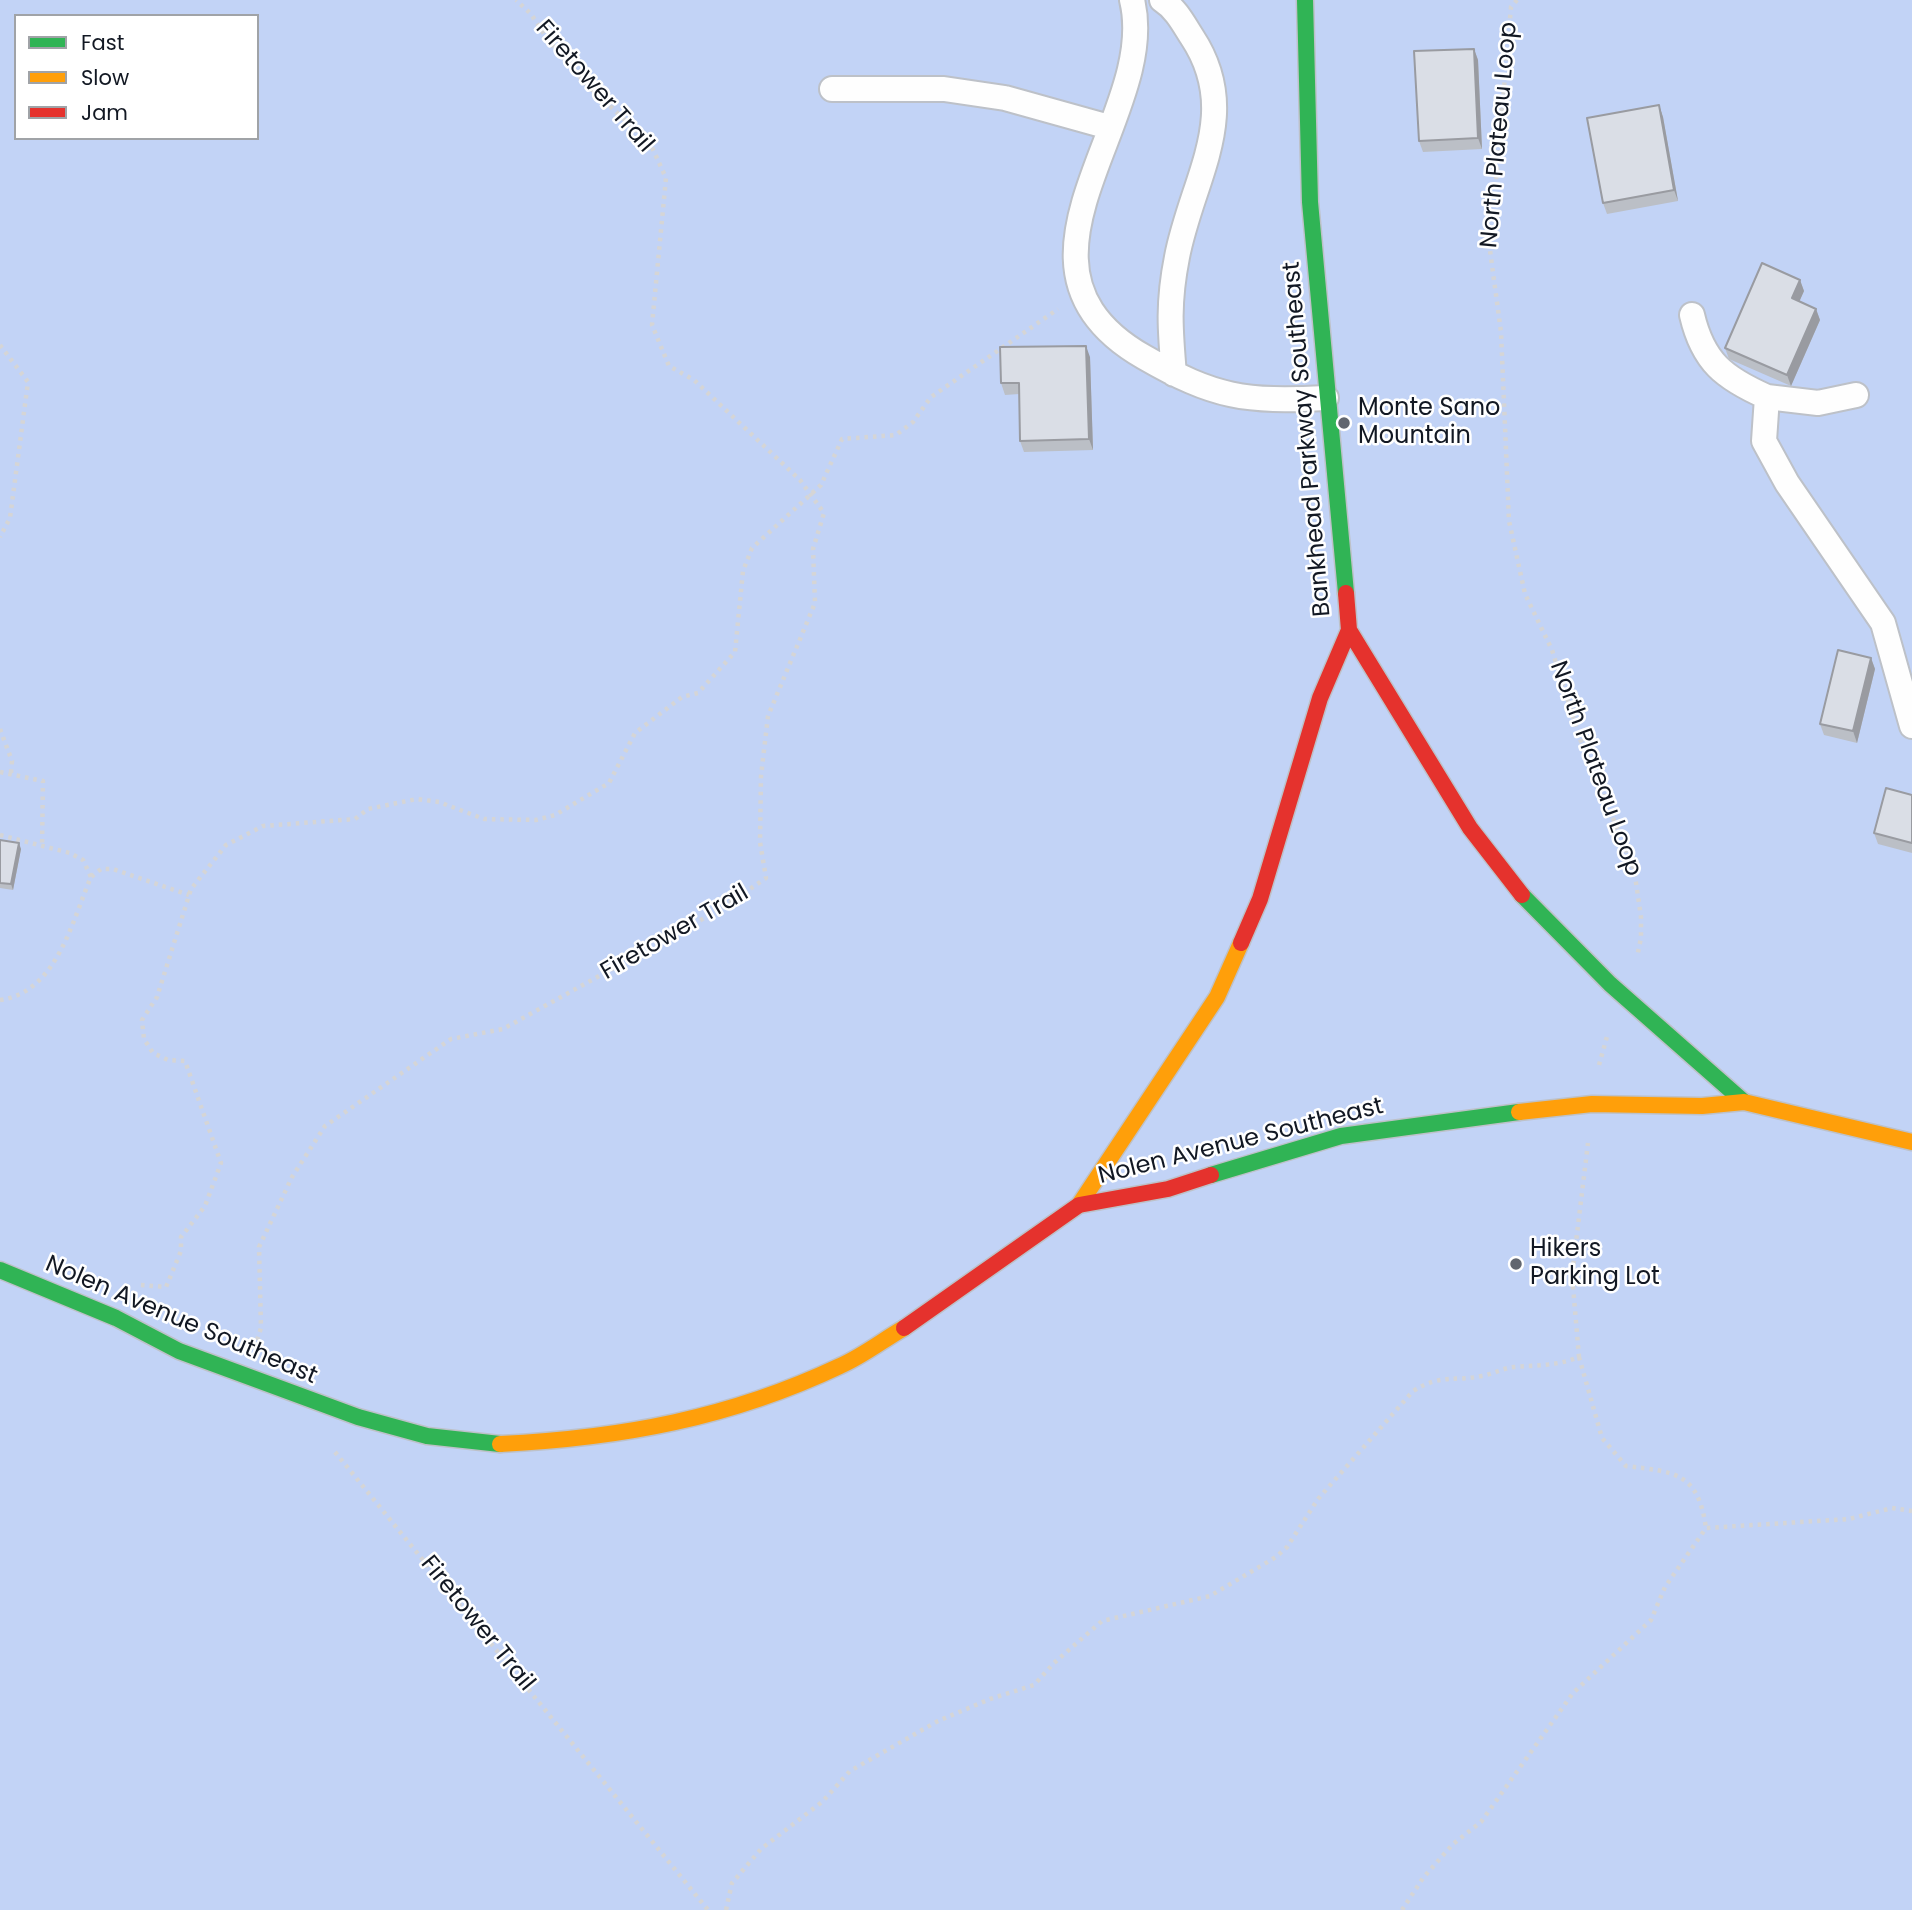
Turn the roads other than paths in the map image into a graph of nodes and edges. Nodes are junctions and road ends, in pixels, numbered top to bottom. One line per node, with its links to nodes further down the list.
1 (1132, 0): 5 (lane)
2 (1162, 0): 7 (lane)
3 (1305, 0): 10 (street, Bankhead Parkway Southeast)
4 (832, 89): 5 (lane)
5 (1109, 127): 7 (lane)
6 (1692, 315): 9 (lane)
7 (1174, 374): 10 (lane)
8 (1856, 394): 9 (lane)
9 (1768, 397): 12 (lane)
10 (1326, 398): 11 (street, Bankhead Parkway Southeast)
11 (1349, 629): 13 (street, Bankhead Parkway Southeast); 15 (street, Nolen Avenue Southeast)
12 (1912, 726)
13 (1744, 1102): 14 (street, Nolen Avenue Southeast); 15 (street, Nolen Avenue Southeast)
14 (1912, 1142)
15 (1079, 1205): 16 (street, Nolen Avenue Southeast)
16 (0, 1270)

